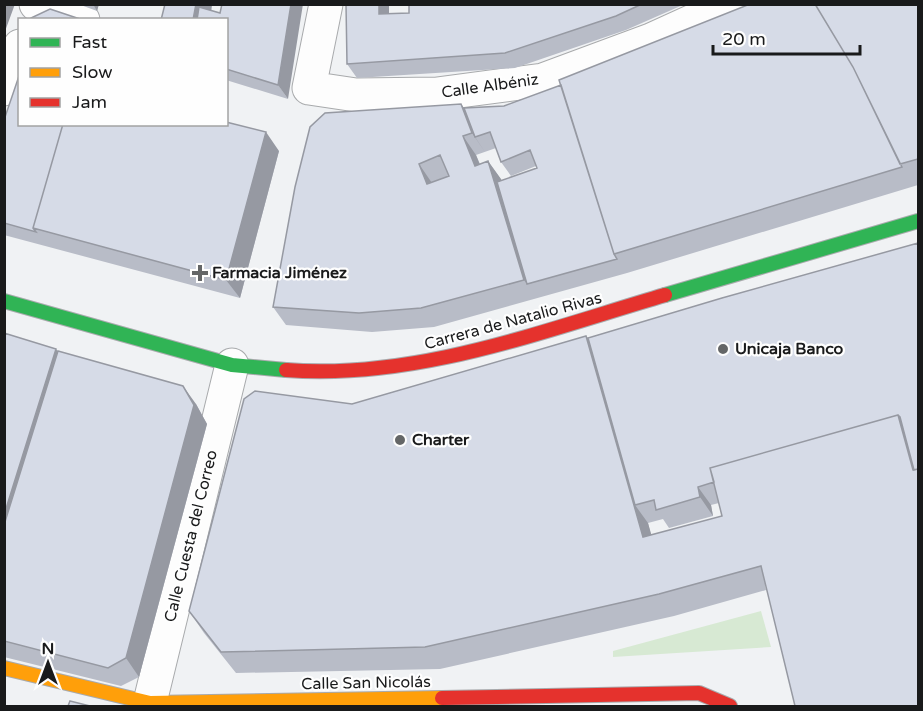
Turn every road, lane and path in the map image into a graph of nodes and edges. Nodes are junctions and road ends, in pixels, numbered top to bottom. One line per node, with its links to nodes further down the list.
1 (35, 4): 4 (street)
2 (326, 4): 3 (street, Calle Albéniz)
3 (729, 4)
4 (77, 18)
5 (18, 51): 6 (street)
6 (4, 89)
7 (918, 221): 9 (main road, Carrera de Natalio Rivas)
8 (4, 301): 9 (main road, Carrera de Natalio Rivas)
9 (232, 365): 12 (street, Calle Cuesta del Correo)
10 (4, 668): 12 (main road, Calle San Nicolás)
11 (405, 703): 12 (main road, Calle San Nicolás); 13 (main road, Calle San Nicolás)
12 (150, 705)
13 (730, 706)

